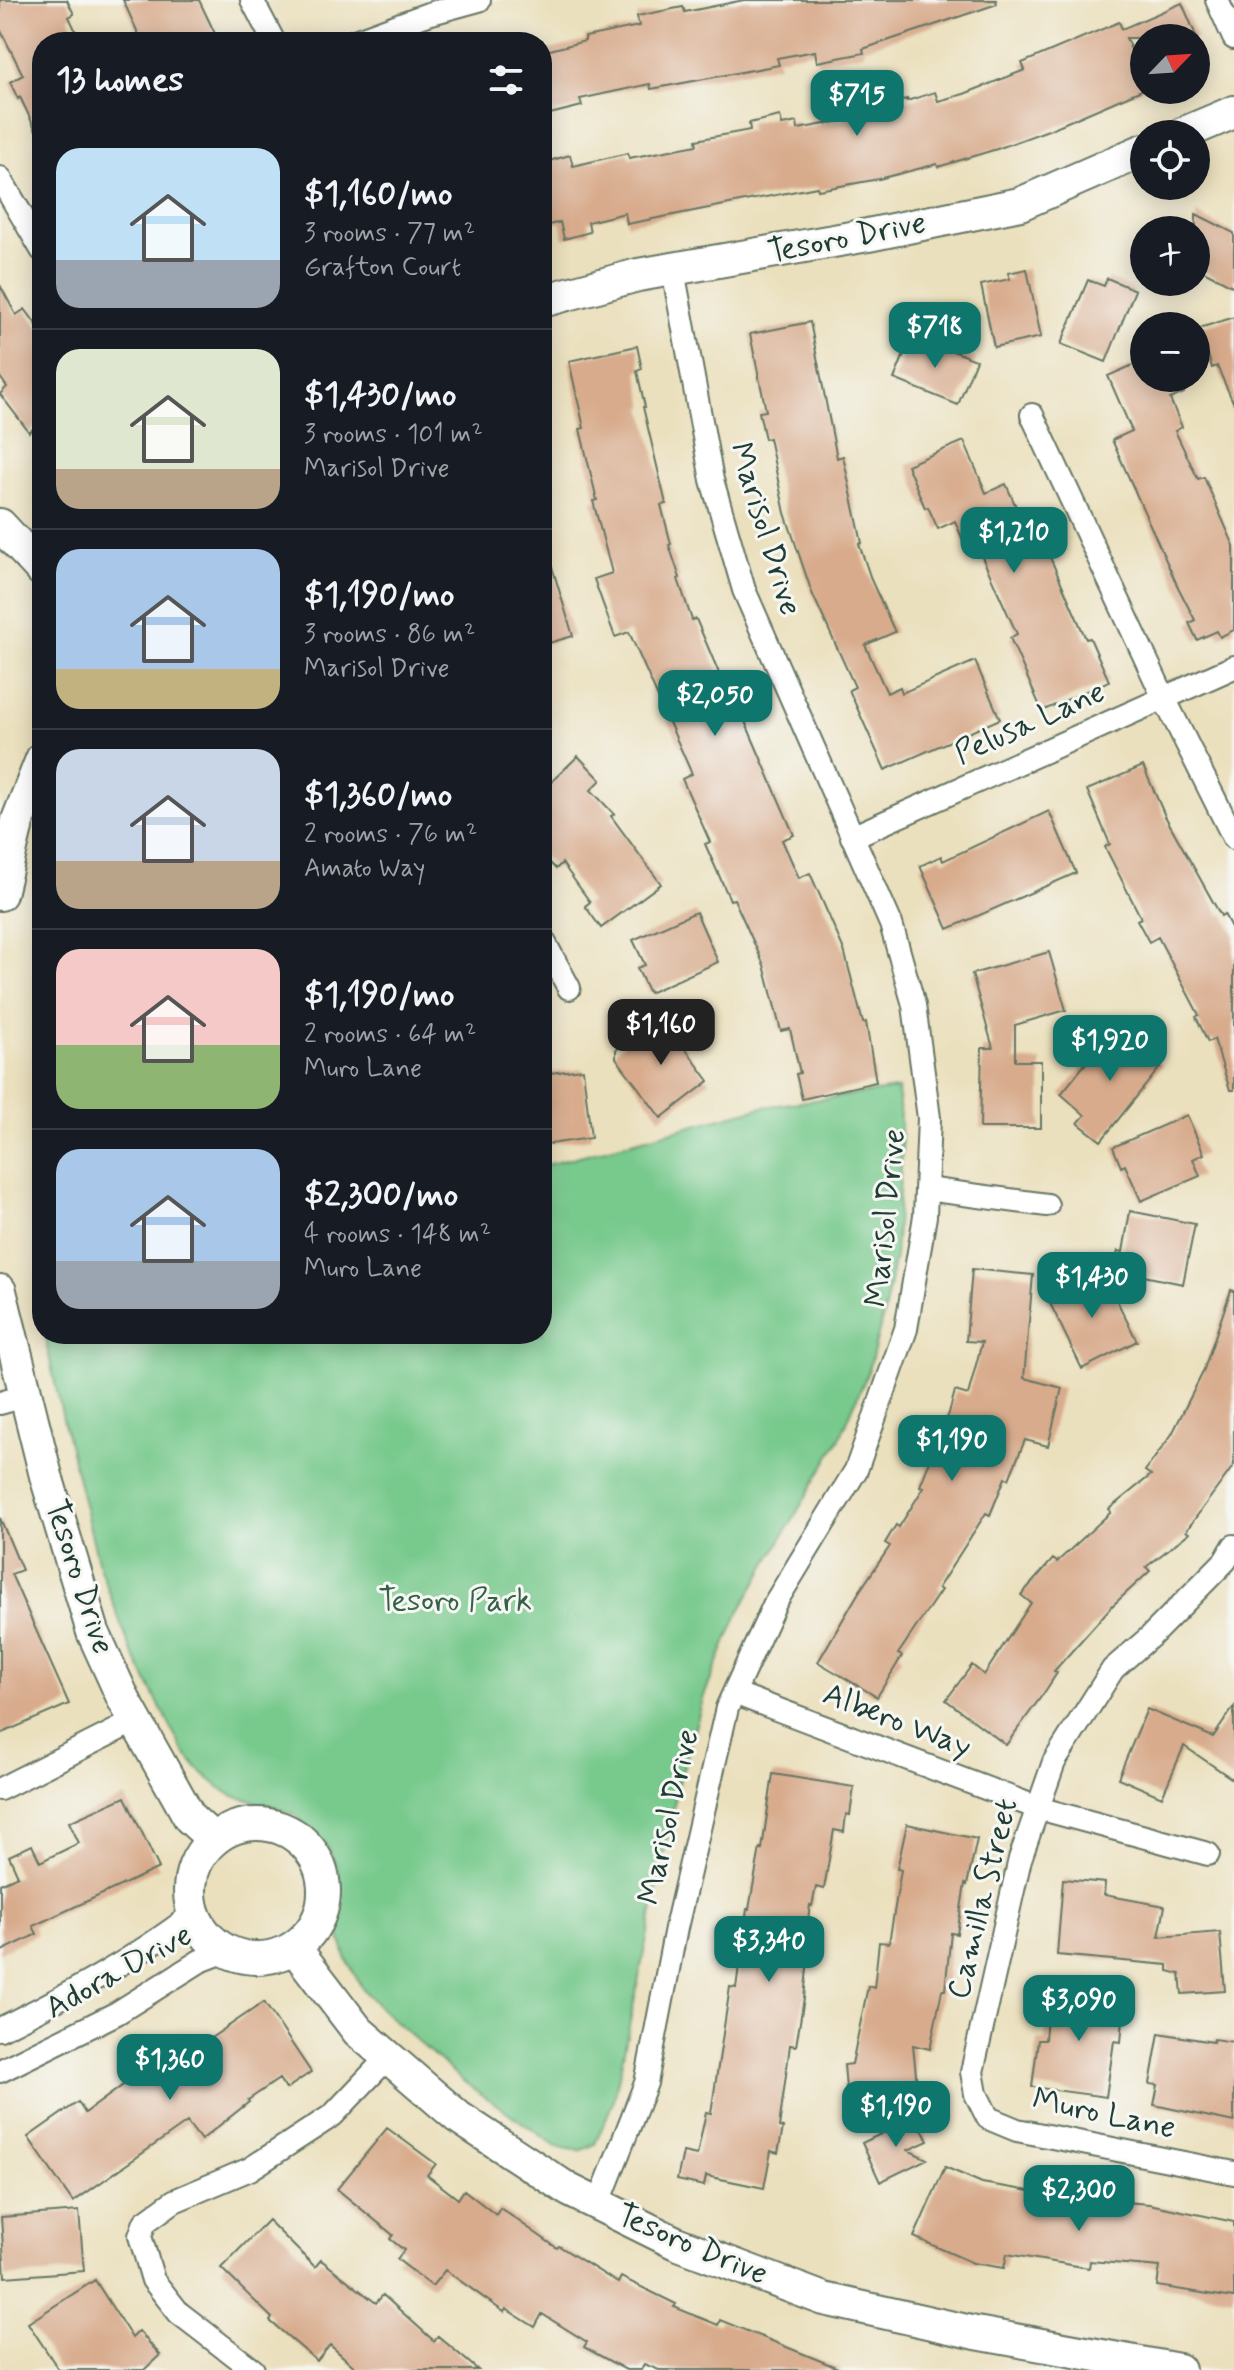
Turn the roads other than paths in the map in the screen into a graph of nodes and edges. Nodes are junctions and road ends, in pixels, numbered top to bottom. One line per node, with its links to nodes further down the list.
1 (252, 0): 4 (street)
2 (479, 0): 5 (street)
3 (1217, 0): 6 (street)
4 (269, 32)
5 (379, 32)
6 (1234, 38)
7 (1234, 112): 8 (street)
8 (1210, 122)
9 (1130, 156): 12 (street, Tesoro Drive)
10 (0, 178): 11 (street)
11 (32, 226)
12 (673, 270): 13 (street, Tesoro Drive); 20 (street, Marisol Drive)
13 (552, 298)
14 (1032, 415): 18 (street)
15 (0, 525): 16 (street)
16 (32, 559)
17 (1234, 667): 18 (street, Pelusa Lane)
18 (1164, 698): 20 (street, Pelusa Lane); 21 (street)
19 (32, 784): 22 (street)
20 (852, 837): 26 (street, Marisol Drive)
21 (1234, 838)
22 (4, 859): 23 (street)
23 (0, 894)
24 (552, 957): 25 (street)
25 (569, 988)
26 (926, 1189): 27 (street); 31 (street, Marisol Drive)
27 (1047, 1205)
28 (0, 1291): 29 (street, Tesoro Drive)
29 (13, 1400): 32 (street, Tesoro Drive)
30 (1234, 1546): 34 (street, Camilla Street)
31 (734, 1693): 34 (street, Albero Way); 45 (street, Marisol Drive)
32 (135, 1721): 33 (street); 35 (street, Tesoro Drive)
33 (0, 1789)
34 (1038, 1808): 36 (street, Albero Way); 43 (street, Camilla Street)
35 (213, 1839): 37 (street); 38 (street)
36 (1208, 1854)
37 (193, 1914): 39 (street); 40 (street, Adora Drive)
38 (294, 1947): 39 (street); 41 (street, Tesoro Drive)
39 (226, 1951): 42 (street, Adora Drive)
40 (0, 2029)
41 (388, 2057): 45 (street, Tesoro Drive); 47 (street)
42 (0, 2071)
43 (976, 2094): 44 (street, Muro Lane)
44 (1234, 2173)
45 (598, 2205): 46 (street, Tesoro Drive)
46 (1112, 2364): 48 (street, Tesoro Drive)
47 (253, 2370)
48 (1179, 2370)

